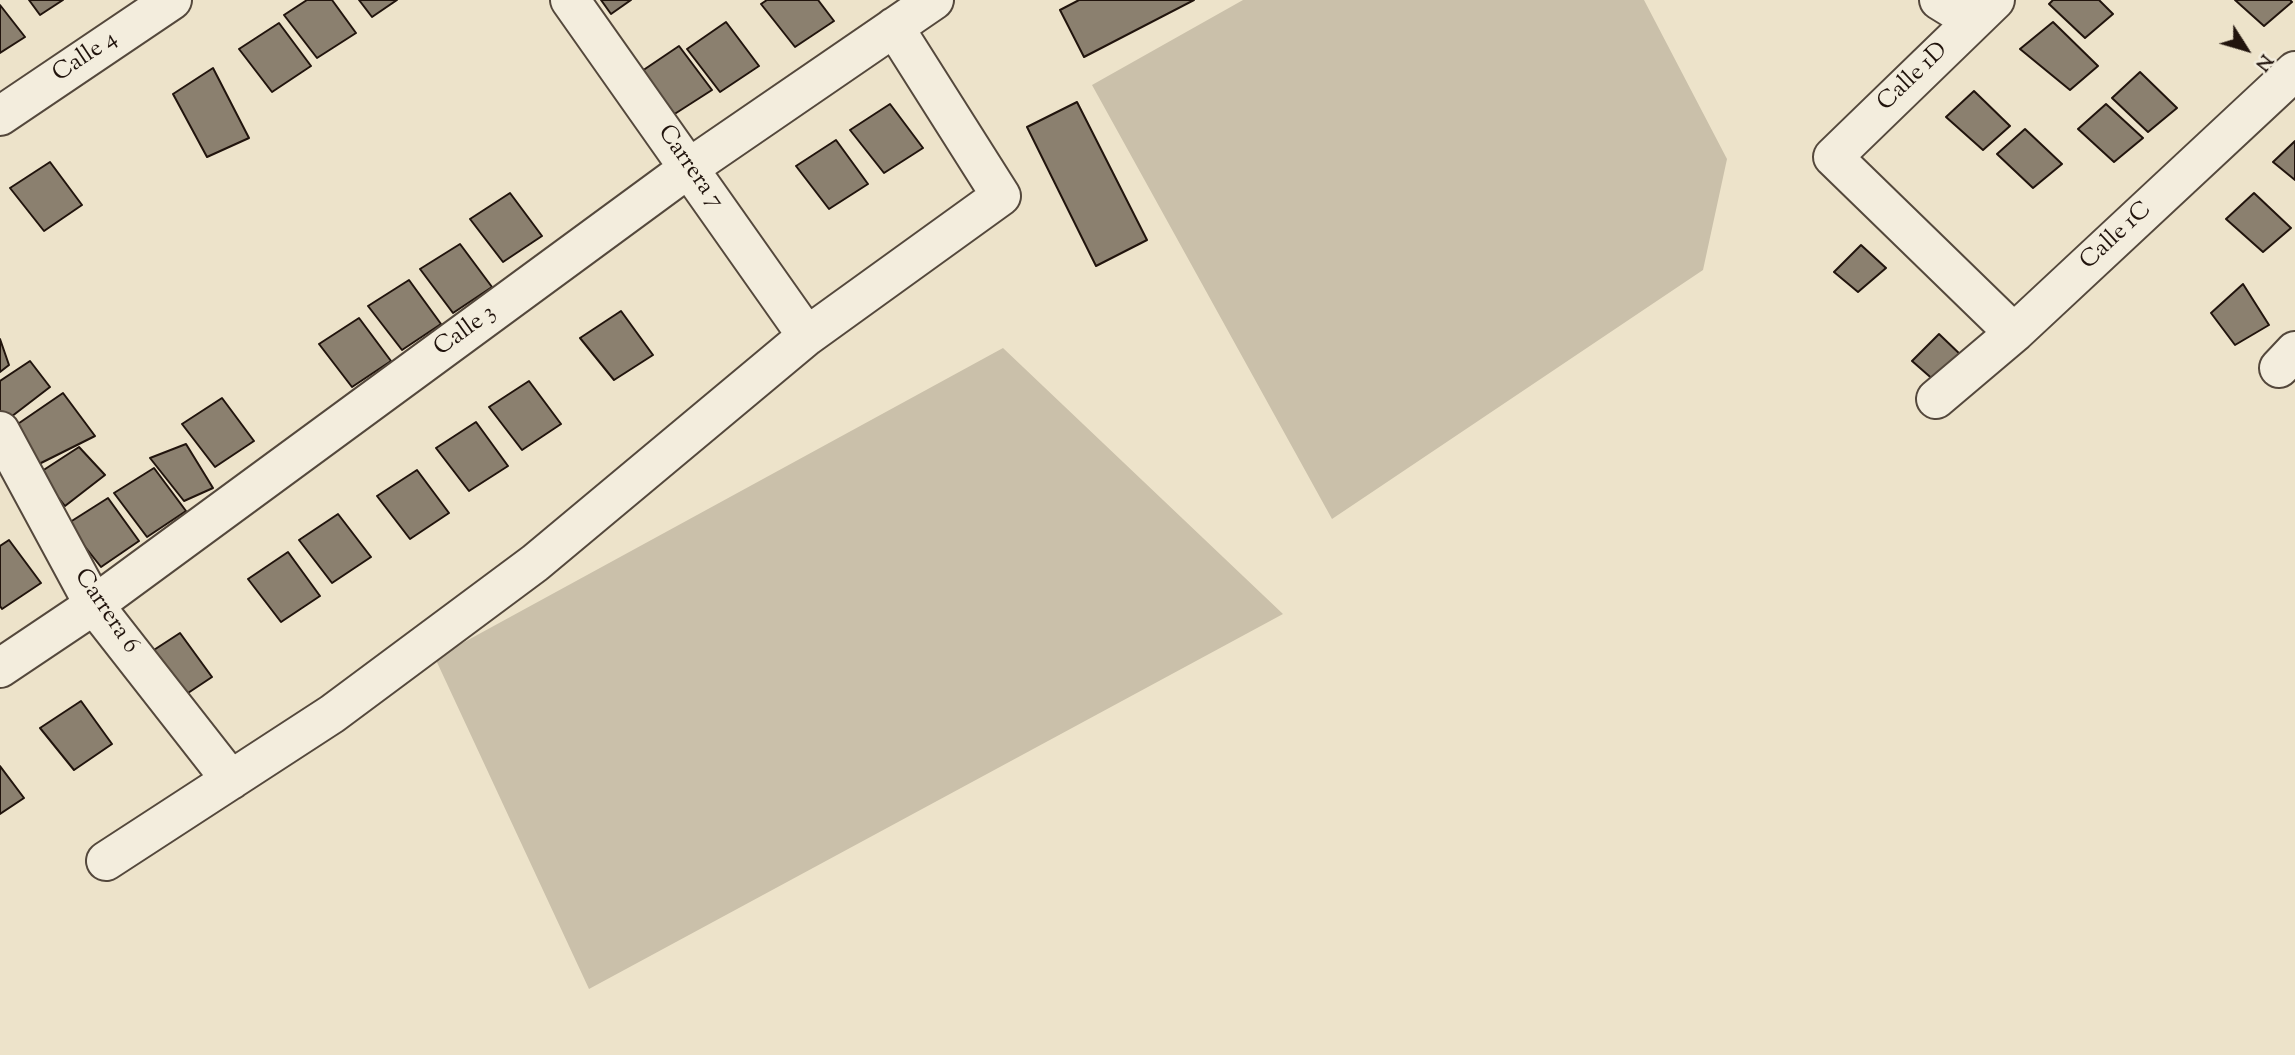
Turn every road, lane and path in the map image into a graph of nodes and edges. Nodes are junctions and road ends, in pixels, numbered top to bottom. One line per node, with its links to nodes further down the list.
1 (172, 0): 8 (street, Calle 4)
2 (570, 0): 9 (street, Carrera 7)
3 (934, 0): 6 (street, Calle 3)
4 (1939, 0): 5 (street)
5 (1984, 11): 10 (street, Calle 1D)
6 (894, 27): 9 (street, Calle 3); 11 (street)
7 (2295, 71): 10 (street, Calle 1C)
8 (0, 116)
9 (689, 168): 11 (street, Carrera 7); 14 (street, Calle 3)
10 (2014, 334): 12 (street, Calle 1C)
11 (807, 336): 16 (street)
12 (1936, 399)
13 (0, 431): 14 (street, Carrera 6)
14 (94, 605): 15 (street, Calle 3); 16 (street, Carrera 6)
15 (0, 668)
16 (231, 780): 17 (street)
17 (106, 861)

